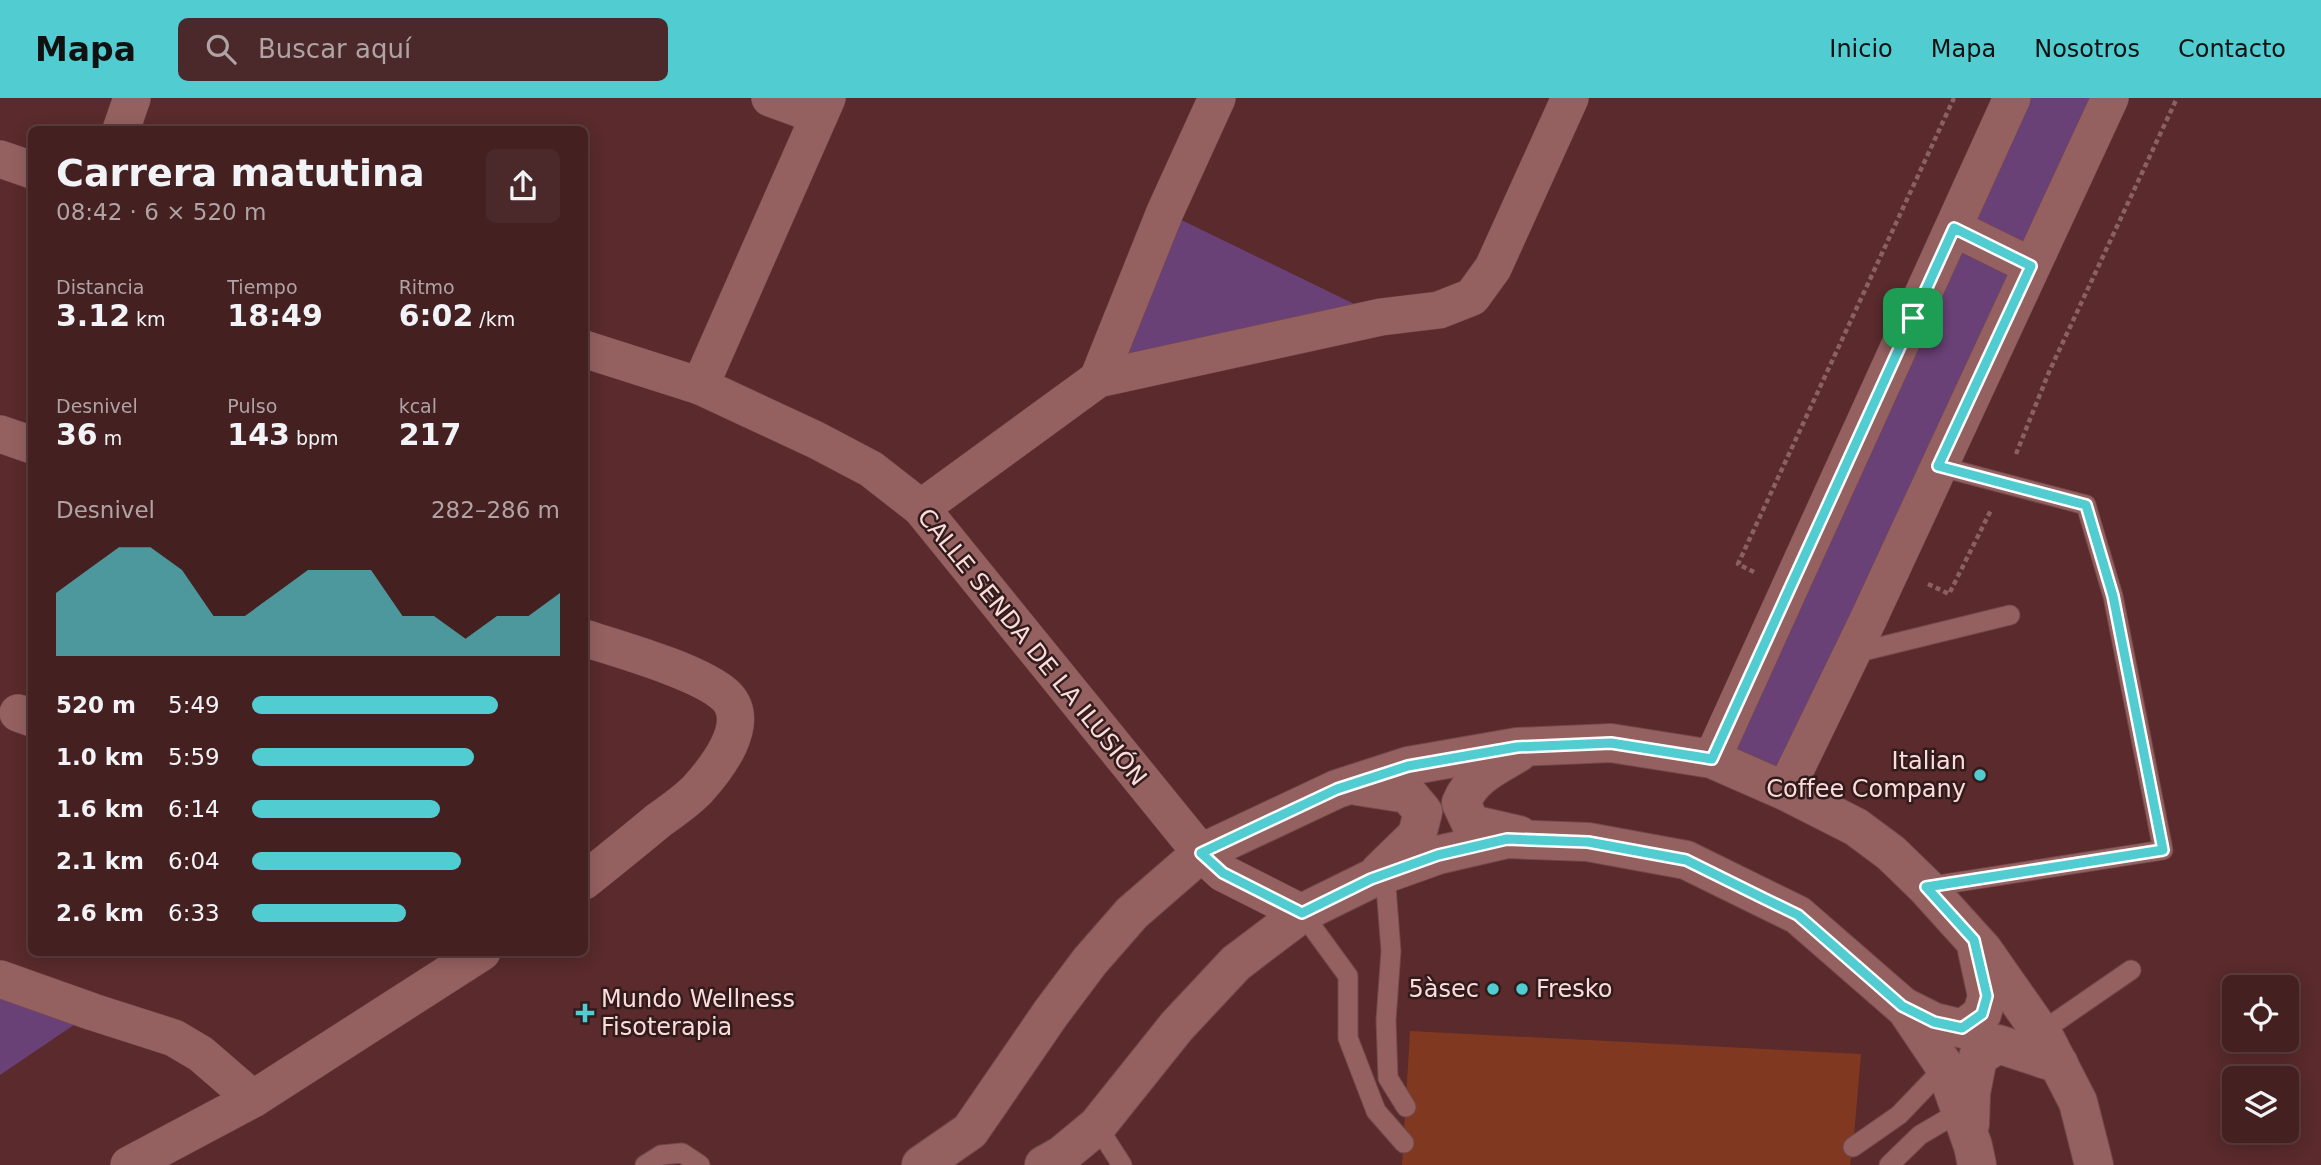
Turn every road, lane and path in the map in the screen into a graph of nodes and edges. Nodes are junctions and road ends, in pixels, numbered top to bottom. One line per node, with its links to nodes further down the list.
1 (132, 98): 10 (street)
2 (770, 98): 9 (street)
3 (1217, 98): 17 (street)
4 (1570, 98): 17 (street)
5 (1954, 98): 23 (path)
6 (2012, 98): 13 (street)
7 (2110, 98): 14 (street)
8 (2177, 98): 16 (path)
9 (823, 107): 18 (street)
10 (122, 126)
11 (0, 159): 12 (street)
12 (28, 169)
13 (1954, 228): 14 (street); 23 (street)
14 (2031, 266): 21 (street)
15 (588, 350): 18 (street, CALLE SENDA DE LA ILUSIÓN)
16 (2049, 372)
17 (1098, 379): 22 (street)
18 (700, 386): 22 (street, CALLE SENDA DE LA ILUSIÓN)
19 (0, 434): 20 (street)
20 (28, 444)
21 (1938, 466): 26 (street); 35 (lane)
22 (921, 508): 32 (street, CALLE SENDA DE LA ILUSIÓN)
23 (1791, 589): 28 (street)
24 (2010, 615): 26 (lane)
25 (588, 639): 34 (street)
26 (1852, 654): 30 (street)
27 (1528, 746): 28 (street); 29 (street); 31 (street)
28 (1712, 759): 30 (street)
29 (1352, 785): 32 (street); 33 (street)
30 (1785, 791): 35 (street)
31 (1543, 840): 33 (street); 41 (street)
32 (1201, 853): 36 (street, CALLE SENDA DE LA ILUSIÓN); 53 (street)
33 (1378, 877): 36 (street); 45 (lane)
34 (588, 878)
35 (1926, 887): 37 (street)
36 (1302, 913): 46 (street); 48 (lane)
37 (1974, 940): 41 (street); 42 (street)
38 (476, 956): 44 (street)
39 (2132, 970): 42 (lane)
40 (0, 979): 44 (street)
41 (1902, 1006): 43 (street)
42 (2050, 1048): 47 (street); 57 (street)
43 (1945, 1067): 47 (street); 49 (lane)
44 (253, 1099): 50 (street)
45 (1406, 1107)
46 (1097, 1126): 54 (street); 55 (lane)
47 (1969, 1137): 56 (lane)
48 (1404, 1143)
49 (1853, 1147)
50 (129, 1165)
51 (645, 1165): 52 (lane)
52 (700, 1165)
53 (921, 1165)
54 (1044, 1165)
55 (1122, 1165)
56 (1889, 1165)
57 (2094, 1165)

